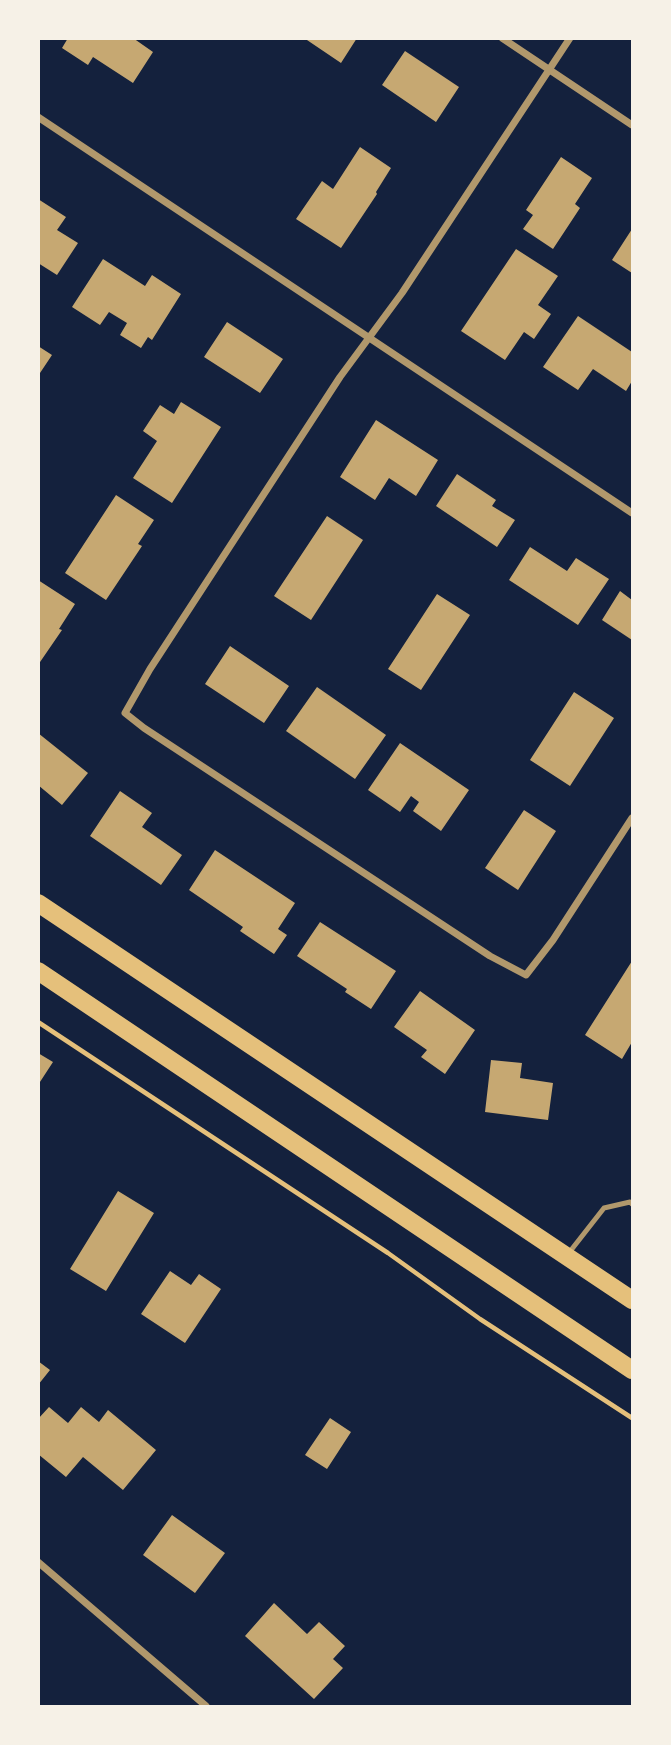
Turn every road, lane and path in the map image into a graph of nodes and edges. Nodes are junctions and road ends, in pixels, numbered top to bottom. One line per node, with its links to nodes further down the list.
1 (502, 38): 3 (street)
2 (570, 38): 3 (street)
3 (549, 71): 5 (street); 6 (street)
4 (38, 117): 6 (street)
5 (632, 125)
6 (369, 337): 7 (street); 8 (street)
7 (632, 513)
8 (632, 818)
9 (40, 904): 13 (main road)
10 (38, 971): 15 (main road)
11 (38, 1022): 16 (path)
12 (632, 1204): 13 (lane)
13 (566, 1256): 14 (main road)
14 (632, 1300)
15 (632, 1370)
16 (632, 1418)
17 (38, 1562): 18 (street)
18 (206, 1706)

